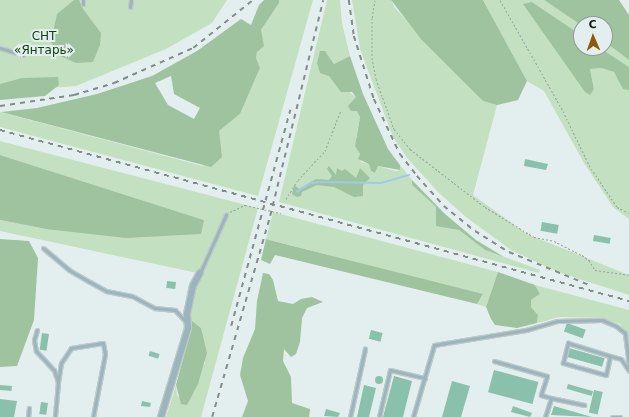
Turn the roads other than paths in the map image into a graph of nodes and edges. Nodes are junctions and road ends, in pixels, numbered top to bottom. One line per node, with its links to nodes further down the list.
1 (130, 0): 2 (lane)
2 (130, 6)
3 (0, 48): 4 (lane)
4 (23, 55)
5 (226, 214): 7 (lane)
6 (43, 248): 8 (lane)
7 (200, 273): 8 (street)
8 (188, 328): 23 (street)
9 (37, 330): 16 (lane)
10 (365, 349): 24 (lane)
11 (610, 356): 11 (lane); 14 (lane)
12 (494, 361): 17 (lane)
13 (629, 366): 15 (lane)
14 (629, 371)
15 (425, 378): 25 (lane); 26 (lane)
16 (58, 382): 21 (lane); 22 (lane)
17 (551, 398): 18 (lane); 27 (lane)
18 (584, 406)
19 (29, 408): 20 (lane)
20 (28, 417)
21 (55, 417)
22 (93, 417)
23 (161, 417)
24 (350, 417)
25 (379, 417)
26 (413, 417)
27 (545, 417)
28 (612, 417): 29 (lane)
29 (620, 417)

